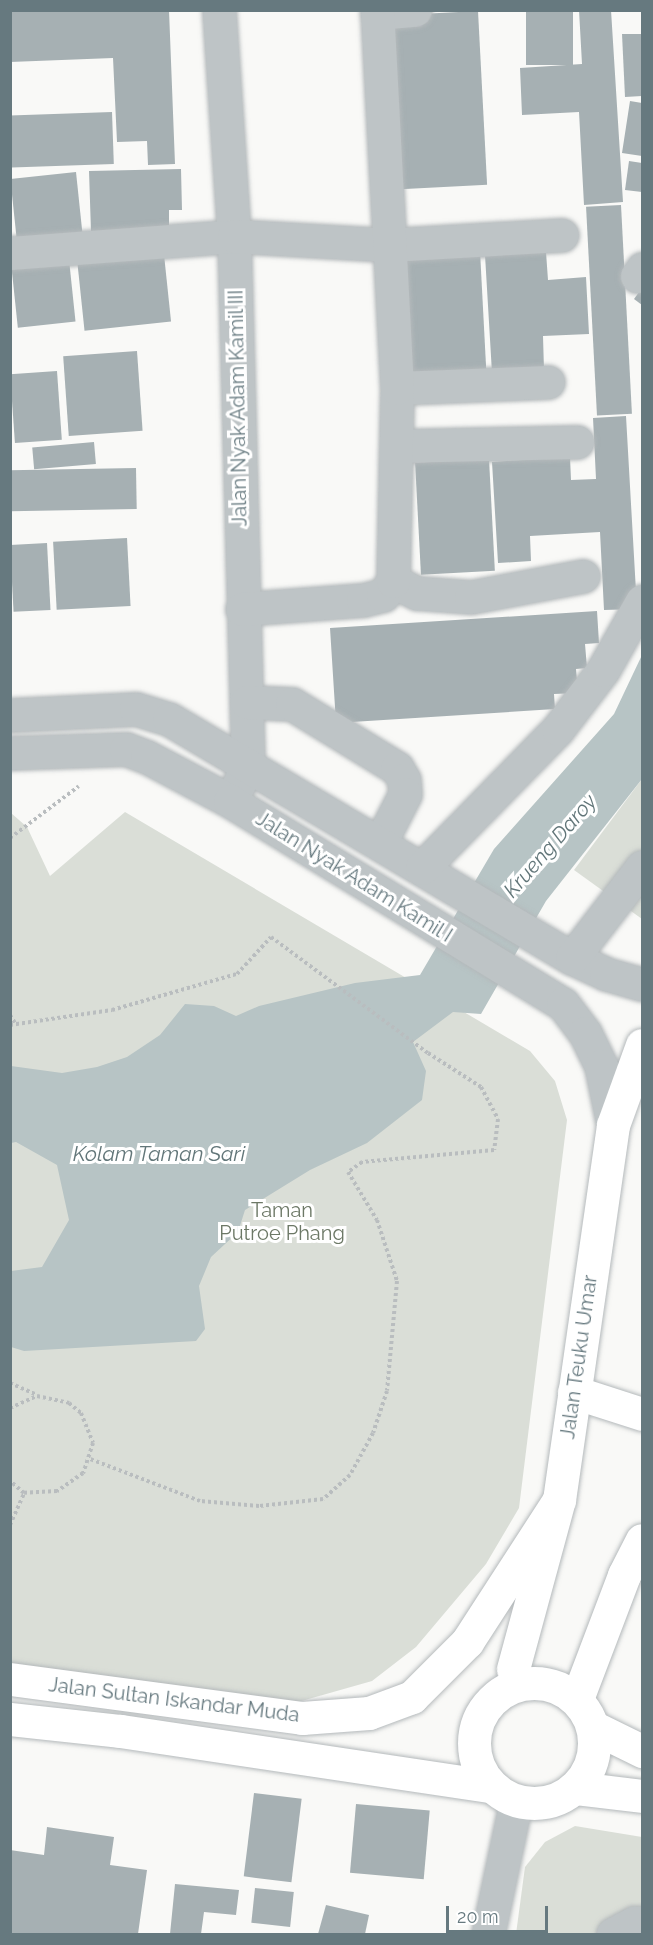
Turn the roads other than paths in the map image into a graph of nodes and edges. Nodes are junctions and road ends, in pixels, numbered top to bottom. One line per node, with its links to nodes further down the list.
1 (219, 10): 5 (street, Jalan Nyak Adam Kamil III)
2 (415, 10): 3 (street)
3 (377, 12): 6 (street)
4 (562, 235): 6 (street)
5 (234, 236): 6 (street); 7 (street); 15 (street, Jalan Nyak Adam Kamil III)
6 (389, 245): 9 (street)
7 (10, 253)
8 (548, 382): 9 (street)
9 (397, 388): 11 (street)
10 (577, 442): 11 (street)
11 (396, 446): 13 (street)
12 (583, 576): 13 (street)
13 (393, 581): 15 (street)
14 (642, 601): 23 (street)
15 (242, 609): 16 (street, Jalan Nyak Adam Kamil III)
16 (247, 702): 19 (street, Jalan Nyak Adam Kamil III); 21 (street)
17 (10, 715): 19 (street, Jalan Nyak Adam Kamil I)
18 (10, 753): 20 (street, Jalan Nyak Adam Kamil I)
19 (248, 766): 20 (street, Jalan Nyak Adam Kamil III); 21 (street, Jalan Nyak Adam Kamil I)
20 (230, 801): 27 (street, Jalan Nyak Adam Kamil I)
21 (380, 843): 23 (street, Jalan Nyak Adam Kamil I)
22 (642, 867): 24 (street)
23 (422, 868): 24 (street, Jalan Nyak Adam Kamil I)
24 (558, 950): 25 (street, Jalan Nyak Adam Kamil I)
25 (642, 984)
26 (642, 1045): 27 (highway, Jalan Teuku Umar)
27 (613, 1125): 28 (highway, Jalan Teuku Umar)
28 (574, 1392): 29 (highway); 30 (highway, Jalan Teuku Umar)
29 (642, 1414)
30 (559, 1500): 32 (highway, Jalan Teuku Umar); 33 (highway, Jalan Sultan Iskandar Muda)
31 (642, 1540): 34 (highway)
32 (513, 1670)
33 (10, 1679)
34 (577, 1699): 36 (highway); 39 (highway)
35 (10, 1719): 39 (highway, Jalan Sultan Iskandar Muda)
36 (593, 1727): 37 (highway); 38 (highway)
37 (642, 1751)
38 (576, 1788): 39 (highway); 40 (highway)
39 (503, 1794): 42 (street)
40 (642, 1796)
41 (642, 1923): 43 (street)
42 (488, 1935)
43 (613, 1935)

